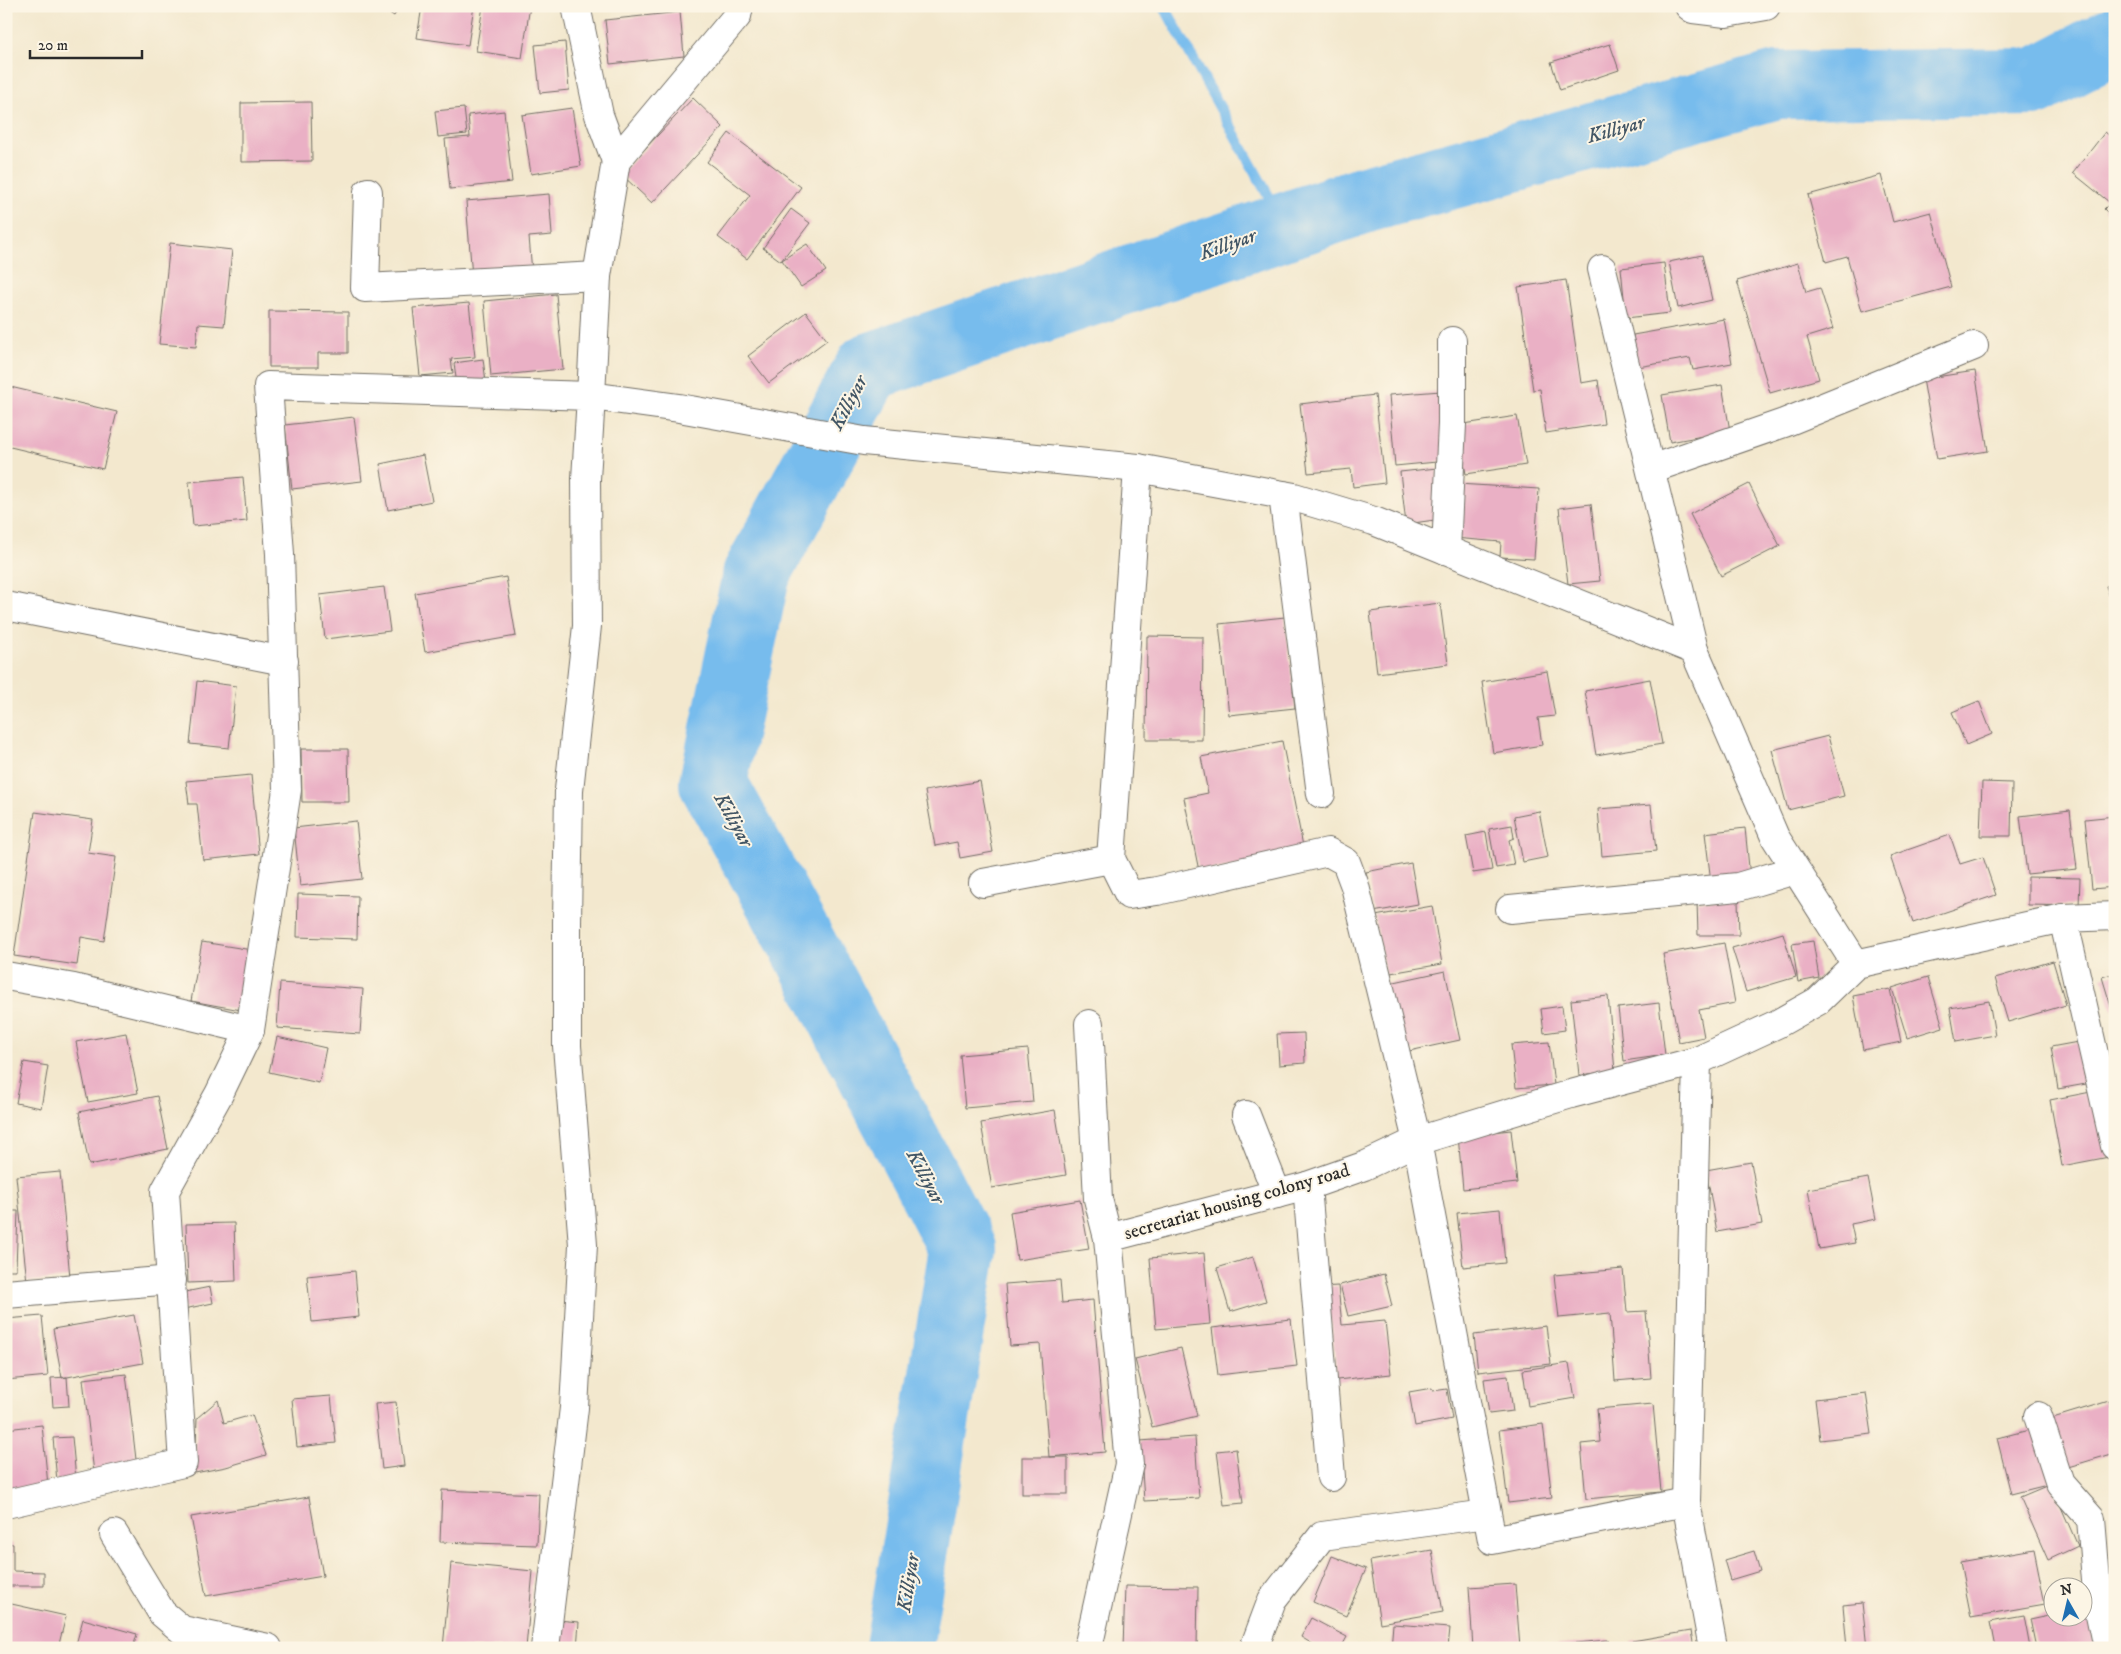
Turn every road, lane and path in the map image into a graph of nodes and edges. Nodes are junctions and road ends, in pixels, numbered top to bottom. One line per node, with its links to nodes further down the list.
1 (576, 6): 5 (street)
2 (739, 6): 5 (street)
3 (1689, 6): 4 (street)
4 (1766, 6)
5 (616, 161): 8 (street)
6 (368, 192): 8 (street)
7 (1602, 269): 13 (street)
8 (597, 276): 11 (street)
9 (1452, 341): 15 (street)
10 (1974, 346): 13 (street)
11 (591, 396): 12 (street); 18 (street); 46 (street)
12 (1138, 468): 14 (street); 20 (street)
13 (1652, 469): 17 (street)
14 (1283, 495): 15 (street); 19 (street)
15 (1446, 550): 17 (street)
16 (6, 606): 18 (street)
17 (1694, 650): 21 (street)
18 (284, 661): 29 (street)
19 (1321, 794)
20 (1111, 859): 22 (street); 32 (street)
21 (1795, 870): 23 (street); 26 (street)
22 (983, 883)
23 (1510, 909)
24 (2115, 916): 25 (street)
25 (2063, 918): 26 (street); 33 (street)
26 (1856, 964): 30 (street, secretariat housing colony road)
27 (6, 976): 29 (street)
28 (1089, 1024): 36 (street)
29 (250, 1030): 37 (street)
30 (1697, 1061): 32 (street, secretariat housing colony road); 41 (street)
31 (1246, 1115): 35 (street)
32 (1417, 1141): 34 (street, secretariat housing colony road); 43 (street)
33 (2115, 1146)
34 (1307, 1186): 35 (street, secretariat housing colony road); 40 (street)
35 (1277, 1194): 36 (street, secretariat housing colony road)
36 (1108, 1238): 47 (street, secretariat housing colony road)
37 (172, 1280): 38 (street); 42 (street)
38 (6, 1294)
39 (2038, 1416): 50 (street)
40 (1331, 1477)
41 (1686, 1502): 43 (street); 49 (street)
42 (6, 1504)
43 (1487, 1514): 48 (street)
44 (114, 1534): 45 (street)
45 (268, 1648)
46 (545, 1648)
47 (1088, 1648)
48 (1254, 1648)
49 (1713, 1648)
50 (2106, 1648)

